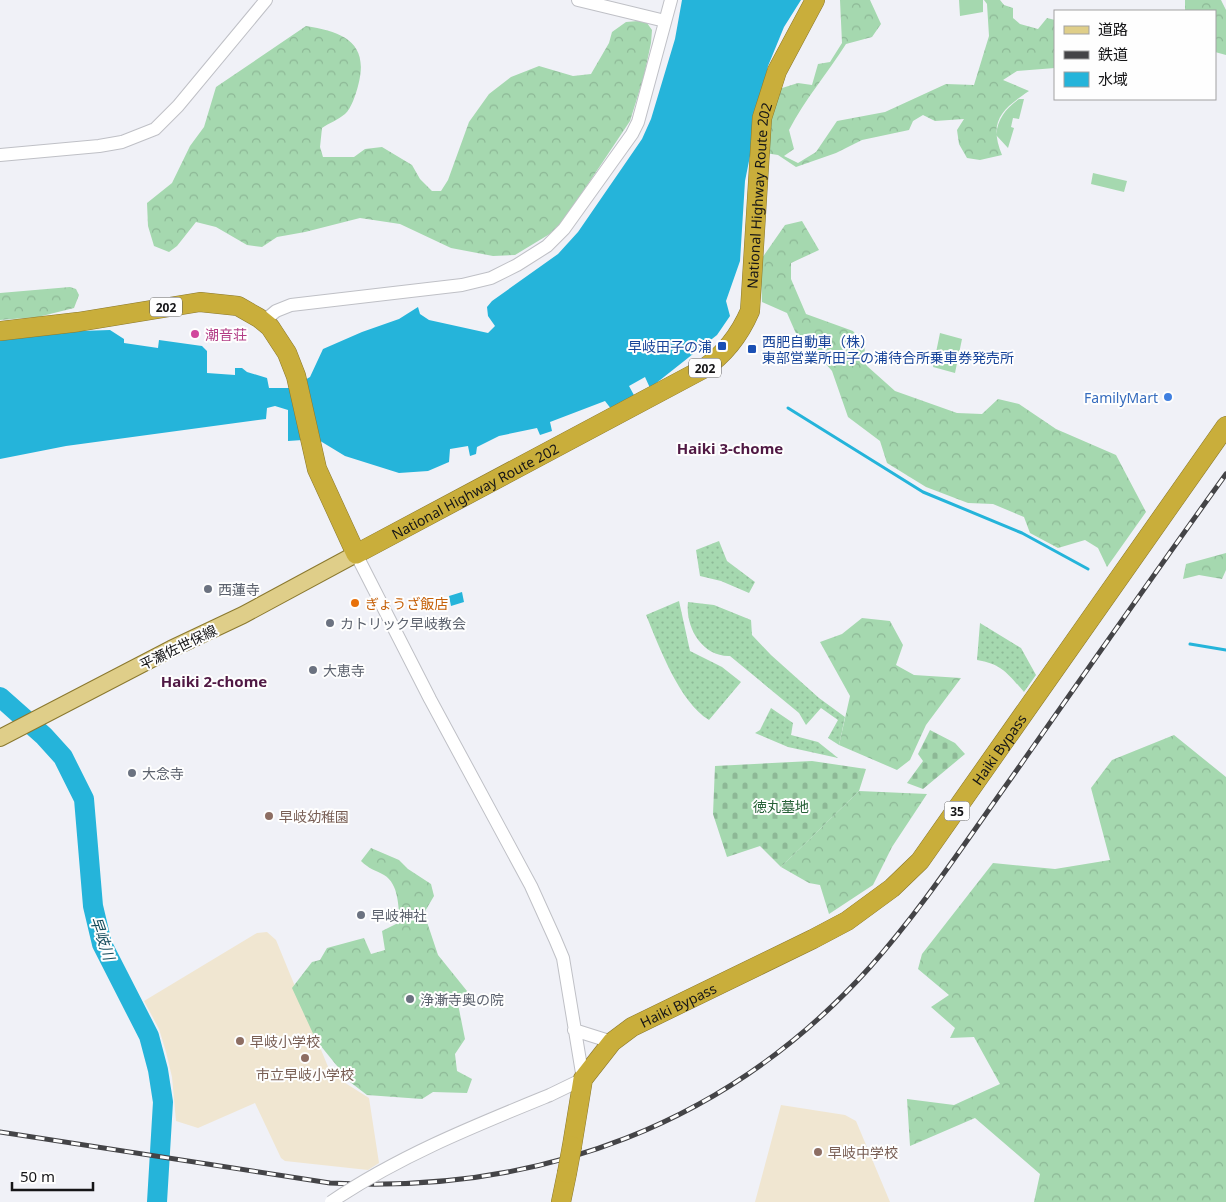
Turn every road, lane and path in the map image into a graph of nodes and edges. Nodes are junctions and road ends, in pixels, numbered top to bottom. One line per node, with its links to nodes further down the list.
1 (266, 0): 6 (street)
2 (578, 0): 5 (street)
3 (671, 0): 5 (street)
4 (815, 0): 10 (highway, National Highway Route 202 / 202)
5 (665, 21): 7 (street)
6 (0, 155)
7 (264, 321): 8 (highway, 202); 10 (highway, 202)
8 (0, 331)
9 (1226, 426): 13 (highway, Haiki Bypass / 35)
10 (356, 554): 11 (main road, 平瀬佐世保線); 12 (street)
11 (0, 738)
12 (574, 1030): 13 (street); 14 (street)
13 (612, 1042): 14 (highway, Haiki Bypass / 35)
14 (583, 1079): 15 (street, bridge); 16 (highway, 35, bridge)
15 (331, 1202)
16 (561, 1202)

